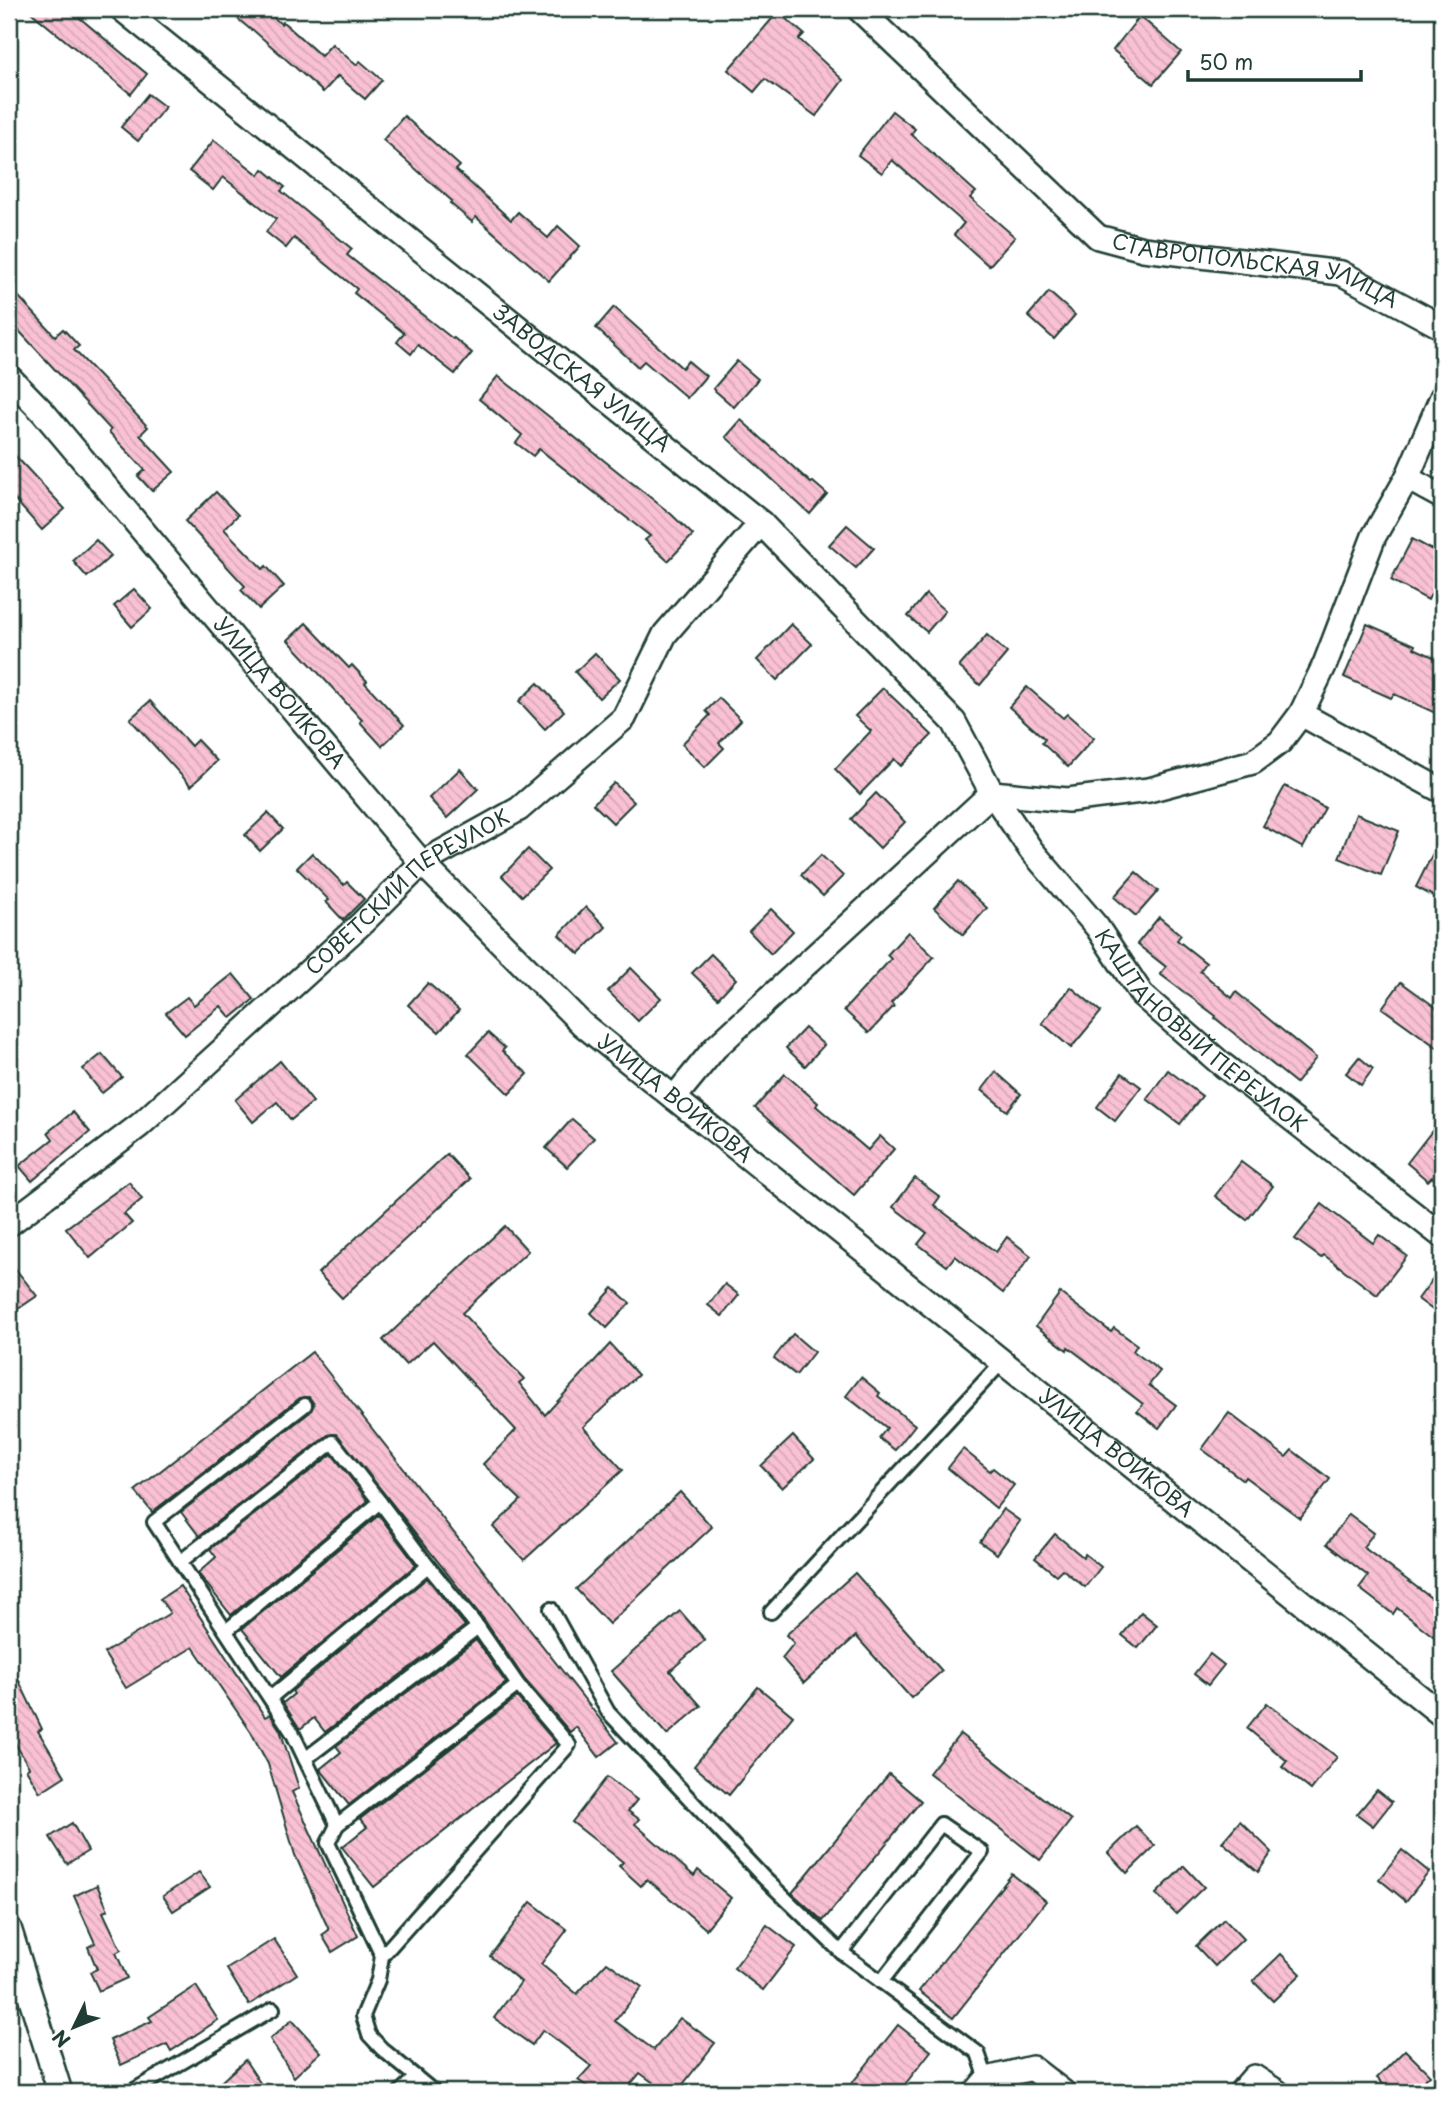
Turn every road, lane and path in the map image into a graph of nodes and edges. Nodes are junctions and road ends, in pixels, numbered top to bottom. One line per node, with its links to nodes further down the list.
1 (122, 9): 8 (street, ЗАВОДСКАЯ УЛИЦА)
2 (859, 9): 3 (street, СТАВРОПОЛЬСКАЯ УЛИЦА)
3 (1442, 327)
4 (9, 377): 12 (street, УЛИЦА ВОЙКОВА)
5 (1442, 397): 6 (street)
6 (1407, 478): 7 (street); 9 (street)
7 (1442, 497)
8 (761, 523): 11 (street, ЗАВОДСКАЯ УЛИЦА); 12 (street, СОВЕТСКИЙ ПЕРЕУЛОК)
9 (1301, 714): 10 (street); 11 (street)
10 (1442, 791)
11 (992, 793): 13 (street); 15 (street, КАШТАНОВЫЙ ПЕРЕУЛОК)
12 (422, 863): 13 (street, УЛИЦА ВОЙКОВА); 14 (street, СОВЕТСКИЙ ПЕРЕУЛОК)
13 (674, 1098): 16 (street, УЛИЦА ВОЙКОВА)
14 (9, 1224)
15 (1442, 1236)
16 (1002, 1362): 22 (lane); 27 (street, УЛИЦА ВОЙКОВА)
17 (305, 1405): 19 (lane)
18 (380, 1502): 19 (lane); 20 (lane); 24 (lane)
19 (180, 1563): 24 (lane)
20 (428, 1566): 23 (lane); 26 (lane)
21 (551, 1609): 31 (lane)
22 (771, 1612)
23 (478, 1627): 25 (lane); 28 (lane)
24 (226, 1631): 26 (lane)
25 (518, 1685): 29 (lane); 32 (lane)
26 (270, 1698): 28 (lane)
27 (1442, 1715)
28 (305, 1759): 29 (lane)
29 (337, 1825): 32 (lane)
30 (9, 1928): 37 (street)
31 (841, 1952): 33 (lane); 33 (lane)
32 (382, 1956): 35 (lane)
33 (881, 1982): 36 (lane)
34 (272, 2009): 38 (lane)
35 (416, 2077): 39 (lane); 40 (lane)
36 (981, 2086): 41 (street)
37 (60, 2092)
38 (131, 2092)
39 (400, 2092)
40 (435, 2092)
41 (1063, 2092)
42 (1241, 2092): 43 (street)
43 (1277, 2092)

